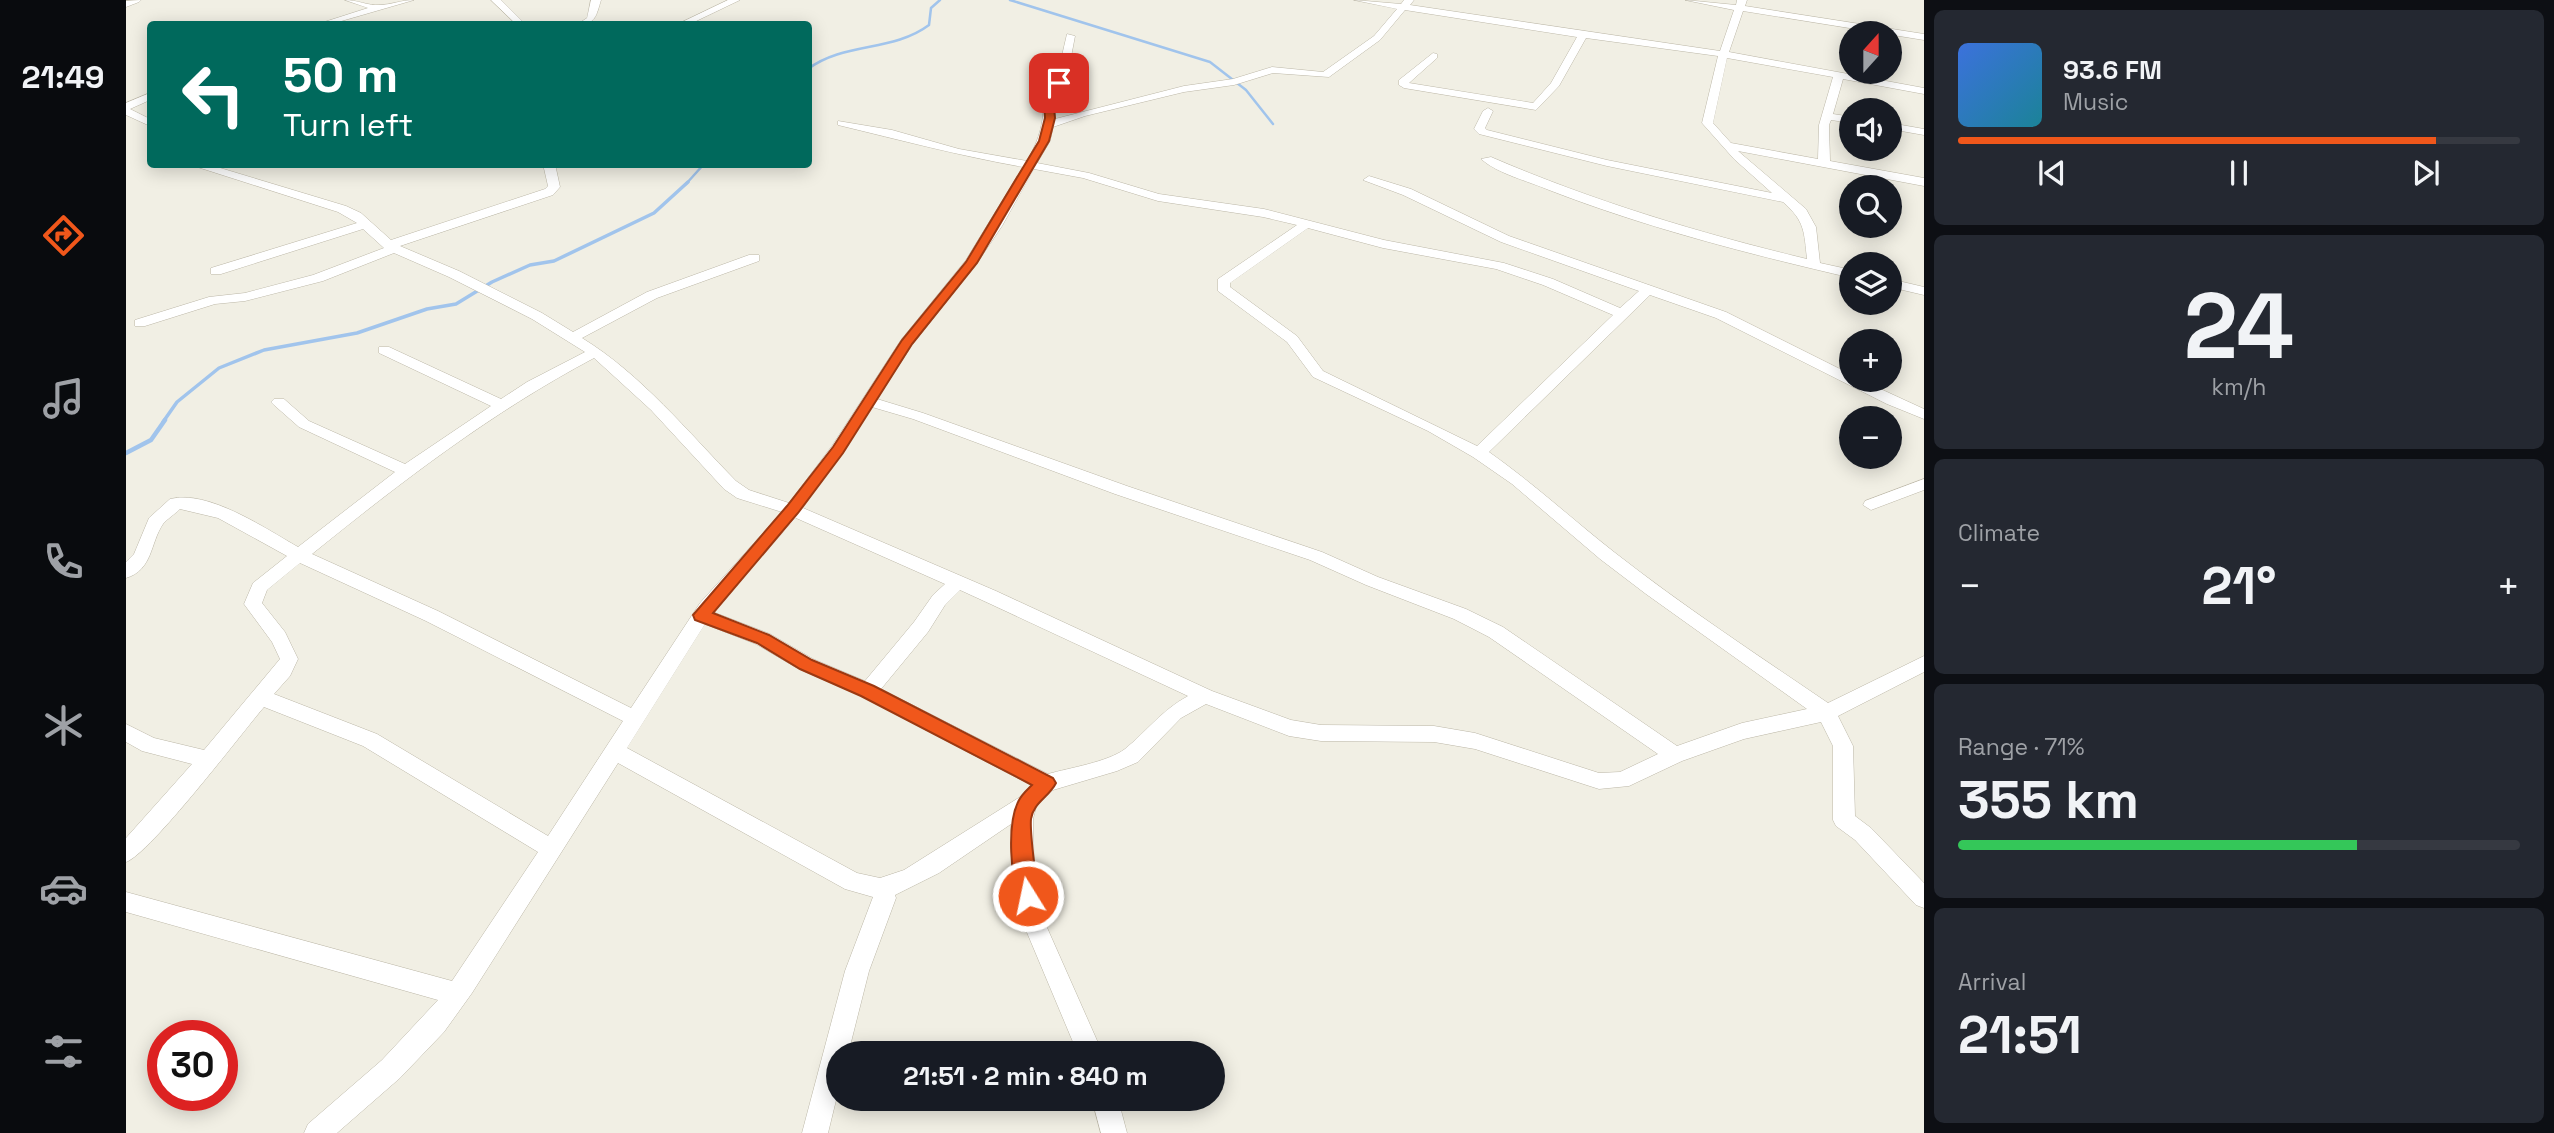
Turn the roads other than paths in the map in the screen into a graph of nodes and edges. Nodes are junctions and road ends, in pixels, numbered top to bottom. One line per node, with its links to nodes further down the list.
1 (136, 0): 9 (street)
2 (350, 0): 12 (street)
3 (409, 0): 12 (street)
4 (496, 0): 14 (street)
5 (596, 0): 15 (street)
6 (735, 0): 16 (street)
7 (1359, 0): 10 (street)
8 (1690, 0): 11 (street)
9 (126, 4)
10 (1406, 4): 17 (street); 32 (street)
11 (1741, 4): 19 (street); 20 (street)
12 (379, 9): 13 (street)
13 (333, 21)
14 (518, 21)
15 (587, 21)
16 (690, 21)
17 (1583, 35): 20 (street); 21 (street)
18 (1070, 36): 32 (street)
19 (1924, 37)
20 (1723, 55): 22 (street); 35 (street)
21 (1433, 56)
22 (1839, 76): 28 (street)
23 (1882, 84): 24 (street)
24 (1924, 92)
25 (147, 98): 26 (street)
26 (126, 109): 30 (street)
27 (1489, 111): 43 (street)
28 (1829, 116): 29 (street); 37 (street)
29 (1839, 118)
30 (147, 121)
31 (842, 123): 38 (street)
32 (1048, 125): 38 (street)
33 (1902, 129): 34 (street)
34 (1924, 132)
35 (1726, 145): 37 (street); 43 (street)
36 (1487, 159): 48 (street)
37 (1824, 162): 42 (street)
38 (1030, 166): 44 (street); 60 (street)
39 (206, 168): 45 (street)
40 (550, 168): 46 (street)
41 (1368, 180): 52 (street)
42 (1924, 182)
43 (1786, 200): 48 (street)
44 (1308, 223): 54 (street); 63 (street)
45 (365, 224): 46 (street); 49 (street)
46 (392, 246): 55 (street); 56 (street)
47 (754, 258): 56 (street)
48 (1814, 265): 50 (street)
49 (216, 271)
50 (1839, 271)
51 (1902, 285): 53 (street)
52 (1646, 290): 54 (street); 62 (street)
53 (1924, 290)
54 (1622, 314): 63 (street)
55 (140, 323)
56 (574, 338): 58 (street)
57 (384, 350): 61 (street)
58 (595, 352): 61 (street); 67 (street)
59 (279, 402): 64 (street)
60 (870, 402): 67 (street); 80 (street)
61 (501, 405): 64 (street)
62 (1924, 414)
63 (1479, 453): 76 (street)
64 (407, 471): 68 (street)
65 (1924, 484): 66 (street)
66 (1871, 505)
67 (793, 510): 70 (street); 71 (street)
68 (298, 554): 69 (street); 75 (street); 77 (street)
69 (126, 572)
70 (958, 582): 73 (street); 74 (street)
71 (701, 615): 73 (street); 77 (street)
72 (1924, 663): 76 (street)
73 (868, 691): 82 (street)
74 (1205, 695): 80 (street); 82 (street)
75 (260, 697): 81 (street); 84 (street)
76 (1828, 713): 80 (street); 87 (street)
77 (636, 719): 79 (street)
78 (126, 732): 81 (street)
79 (616, 752): 84 (street); 86 (street)
80 (1675, 755)
81 (207, 759): 85 (street)
82 (1046, 783): 83 (street)
83 (1027, 803): 86 (street); 90 (street)
84 (552, 849): 89 (street)
85 (126, 853)
86 (881, 888): 93 (street)
87 (1924, 898)
88 (126, 901): 89 (street)
89 (457, 994): 92 (street)
90 (1085, 1041)
91 (1108, 1111): 94 (street)
92 (317, 1133)
93 (815, 1133)
94 (1114, 1133)

